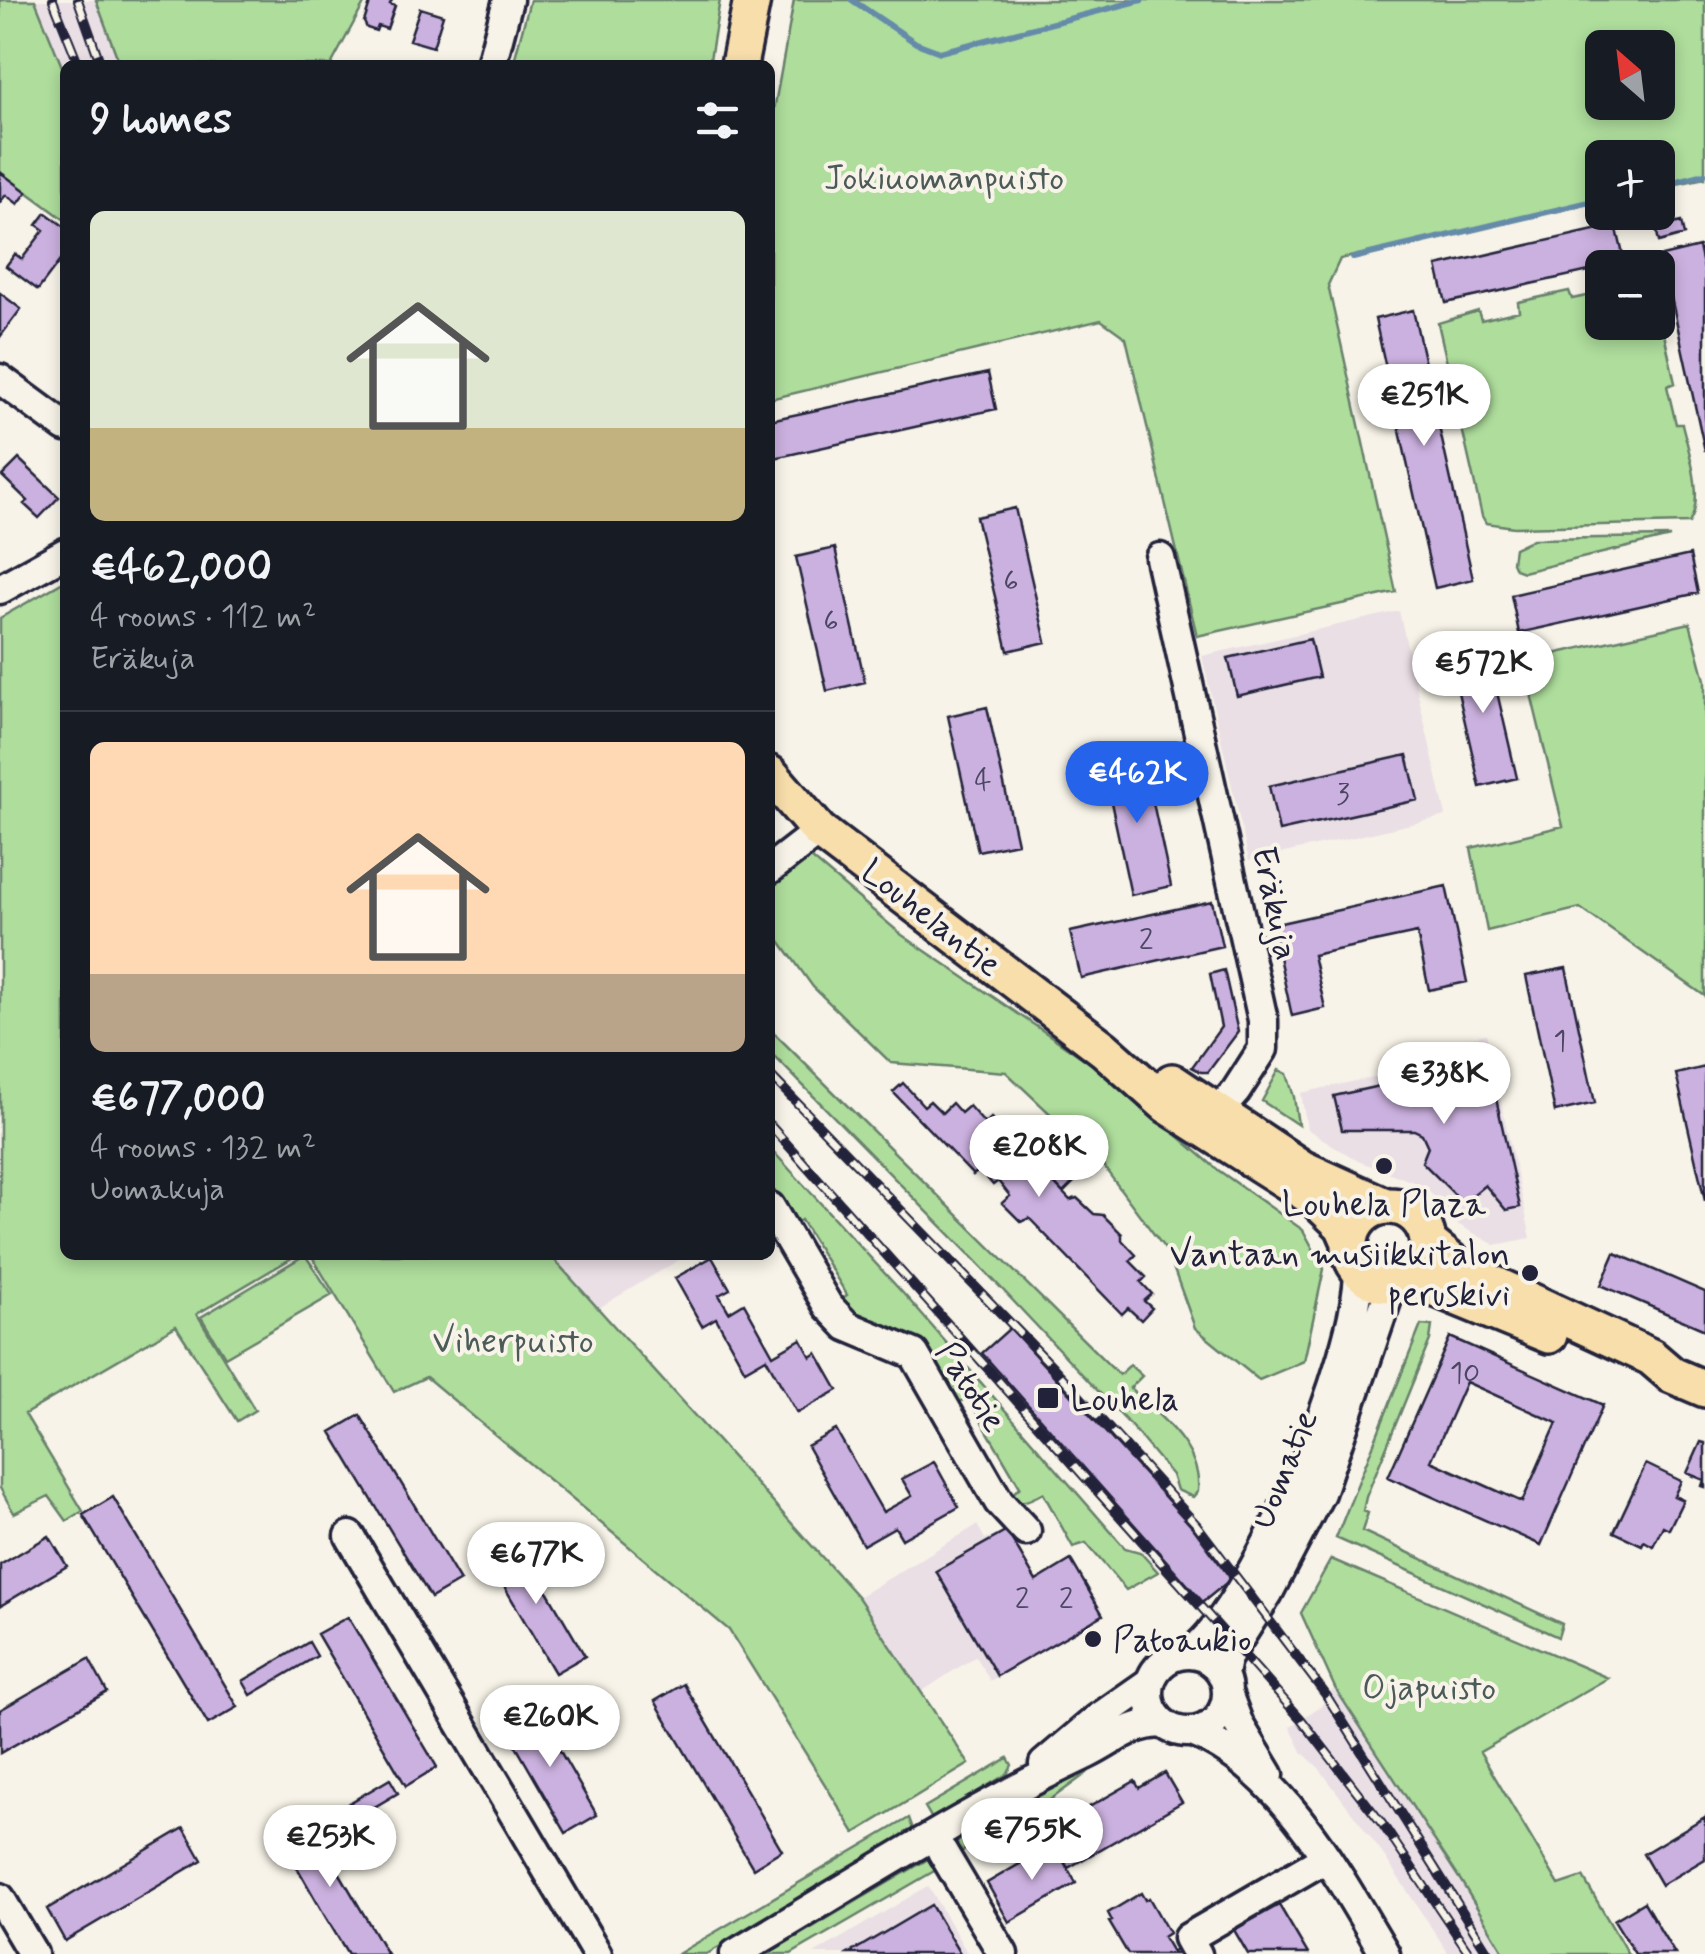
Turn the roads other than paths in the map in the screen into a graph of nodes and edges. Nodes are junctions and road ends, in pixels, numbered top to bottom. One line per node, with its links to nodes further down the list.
1 (508, 0): 3 (street)
2 (752, 0): 4 (main road)
3 (492, 60)
4 (740, 60)
5 (0, 379): 6 (street)
6 (60, 424)
7 (60, 557): 9 (street)
8 (1160, 558): 13 (street, Eräkuja)
9 (0, 590)
10 (775, 780): 11 (main road, Louhelantie)
11 (819, 831): 12 (street); 13 (main road, Louhelantie)
12 (775, 865)
13 (1210, 1120): 14 (main road, Louhelantie); 17 (main road, Louhelantie)
14 (1385, 1206): 16 (main road); 17 (main road)
15 (775, 1216): 21 (street, Patotie)
16 (1429, 1243): 18 (main road); 19 (main road)
17 (1355, 1256): 18 (main road); 23 (street, Uomatie)
18 (1401, 1281): 19 (main road); 25 (street, Uomatie)
19 (1672, 1375): 20 (main road)
20 (1705, 1390)
21 (1026, 1531)
22 (350, 1536): 34 (street)
23 (1190, 1653): 24 (street); 25 (street)
24 (1150, 1682): 26 (street); 28 (street)
25 (1225, 1685): 27 (street); 29 (street)
26 (1163, 1723): 27 (street); 28 (street)
27 (1192, 1732): 29 (street)
28 (1034, 1778): 35 (street)
29 (1284, 1802): 31 (street)
30 (942, 1851): 36 (street)
31 (1324, 1859): 37 (street); 38 (street)
32 (0, 1898): 33 (street)
33 (33, 1954)
34 (597, 1954)
35 (735, 1954)
36 (1003, 1954)
37 (1197, 1954)
38 (1385, 1954)

